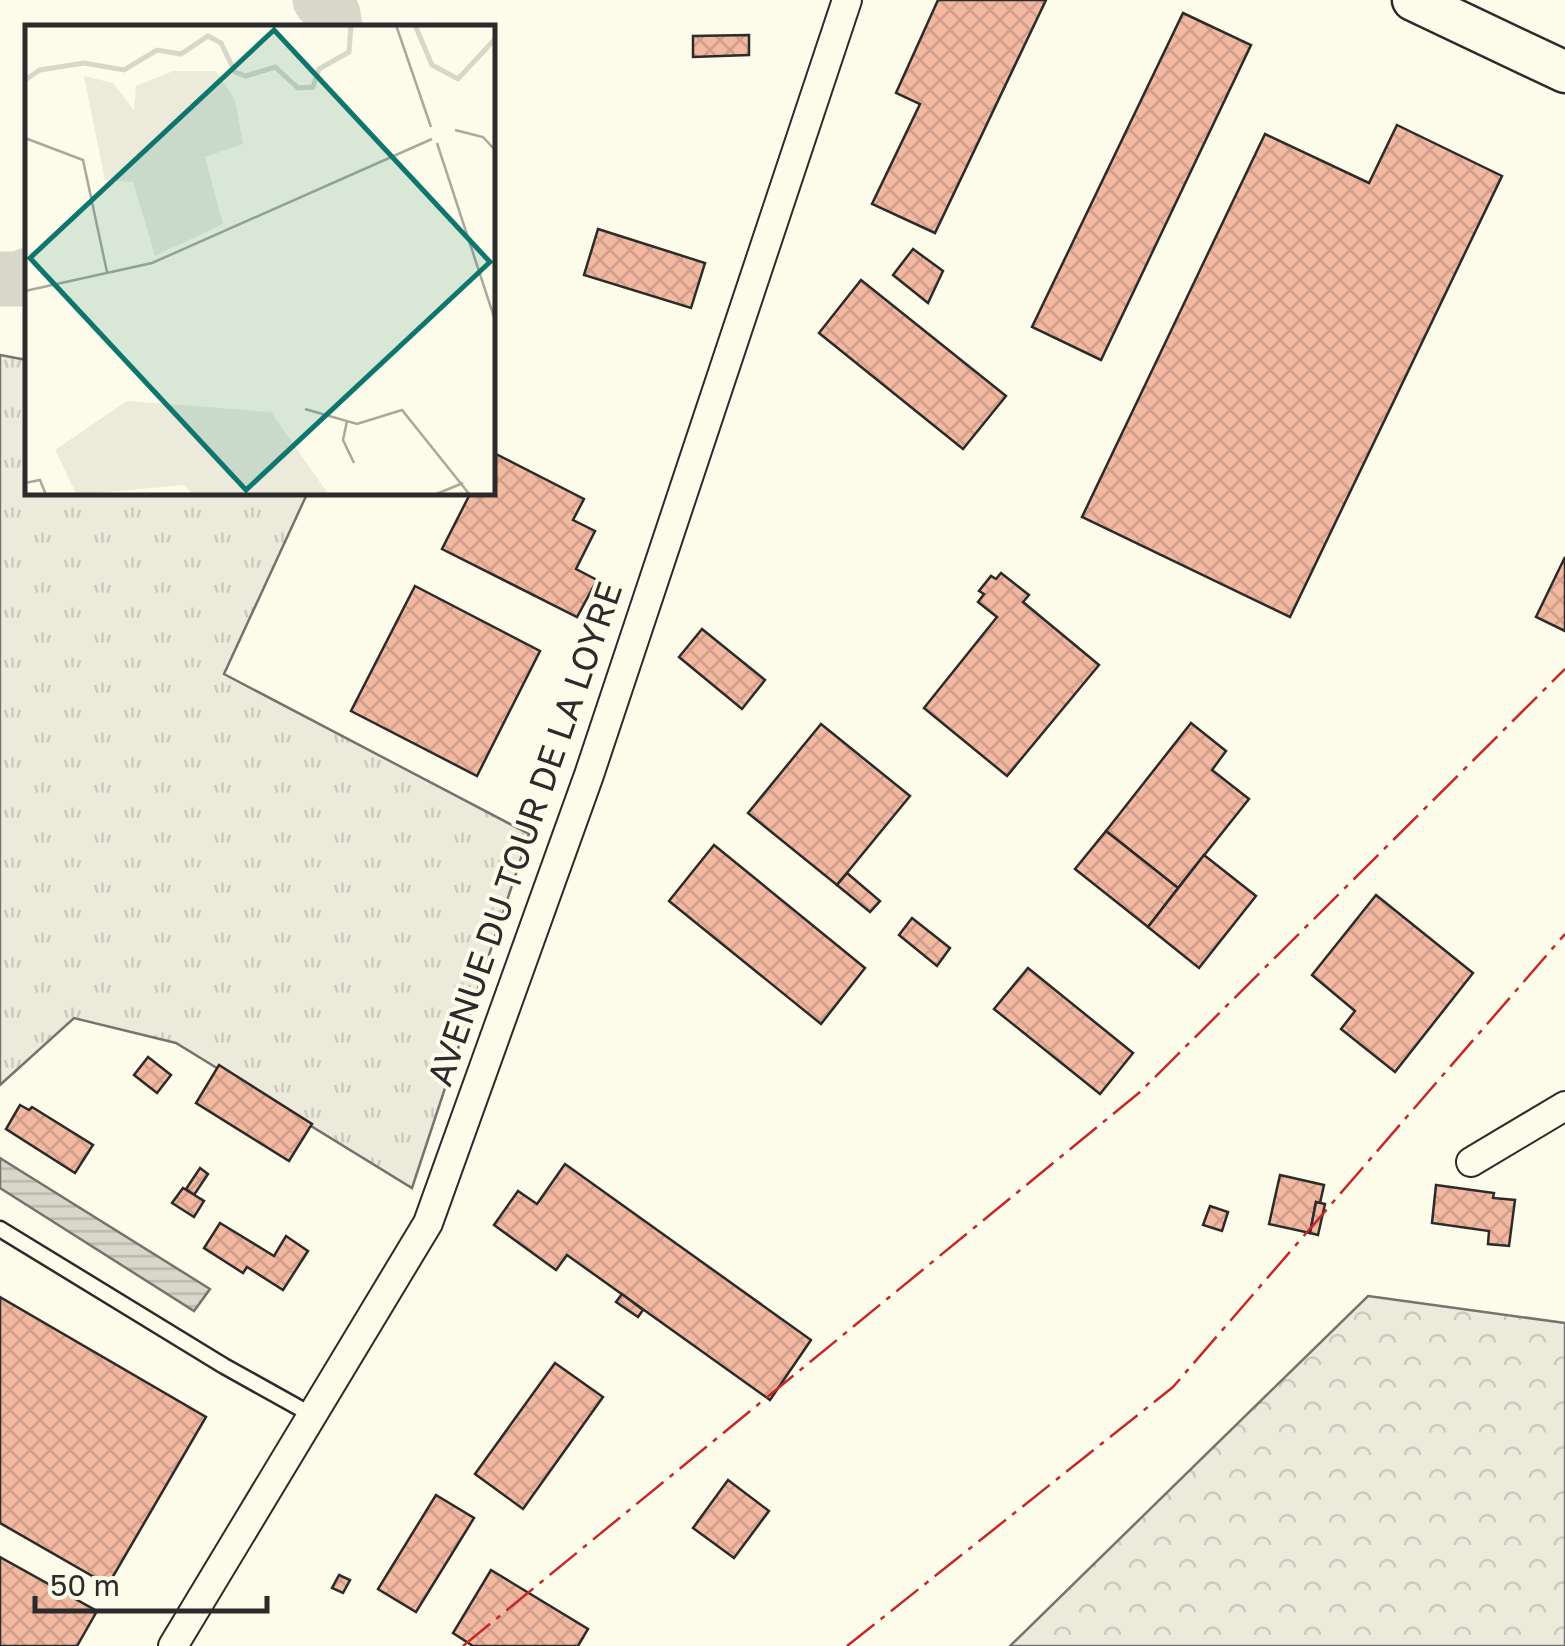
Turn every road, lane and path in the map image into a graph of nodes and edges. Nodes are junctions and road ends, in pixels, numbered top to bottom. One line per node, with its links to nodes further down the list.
1 (847, 0): 7 (street, AVENUE DU TOUR DE LA LOYRE)
2 (1413, 0): 3 (main road)
3 (1565, 72)
4 (1565, 1106): 5 (street)
5 (1471, 1162)
6 (0, 1229): 7 (lane)
7 (312, 1415): 8 (street, AVENUE DU TOUR DE LA LOYRE)
8 (173, 1646)

